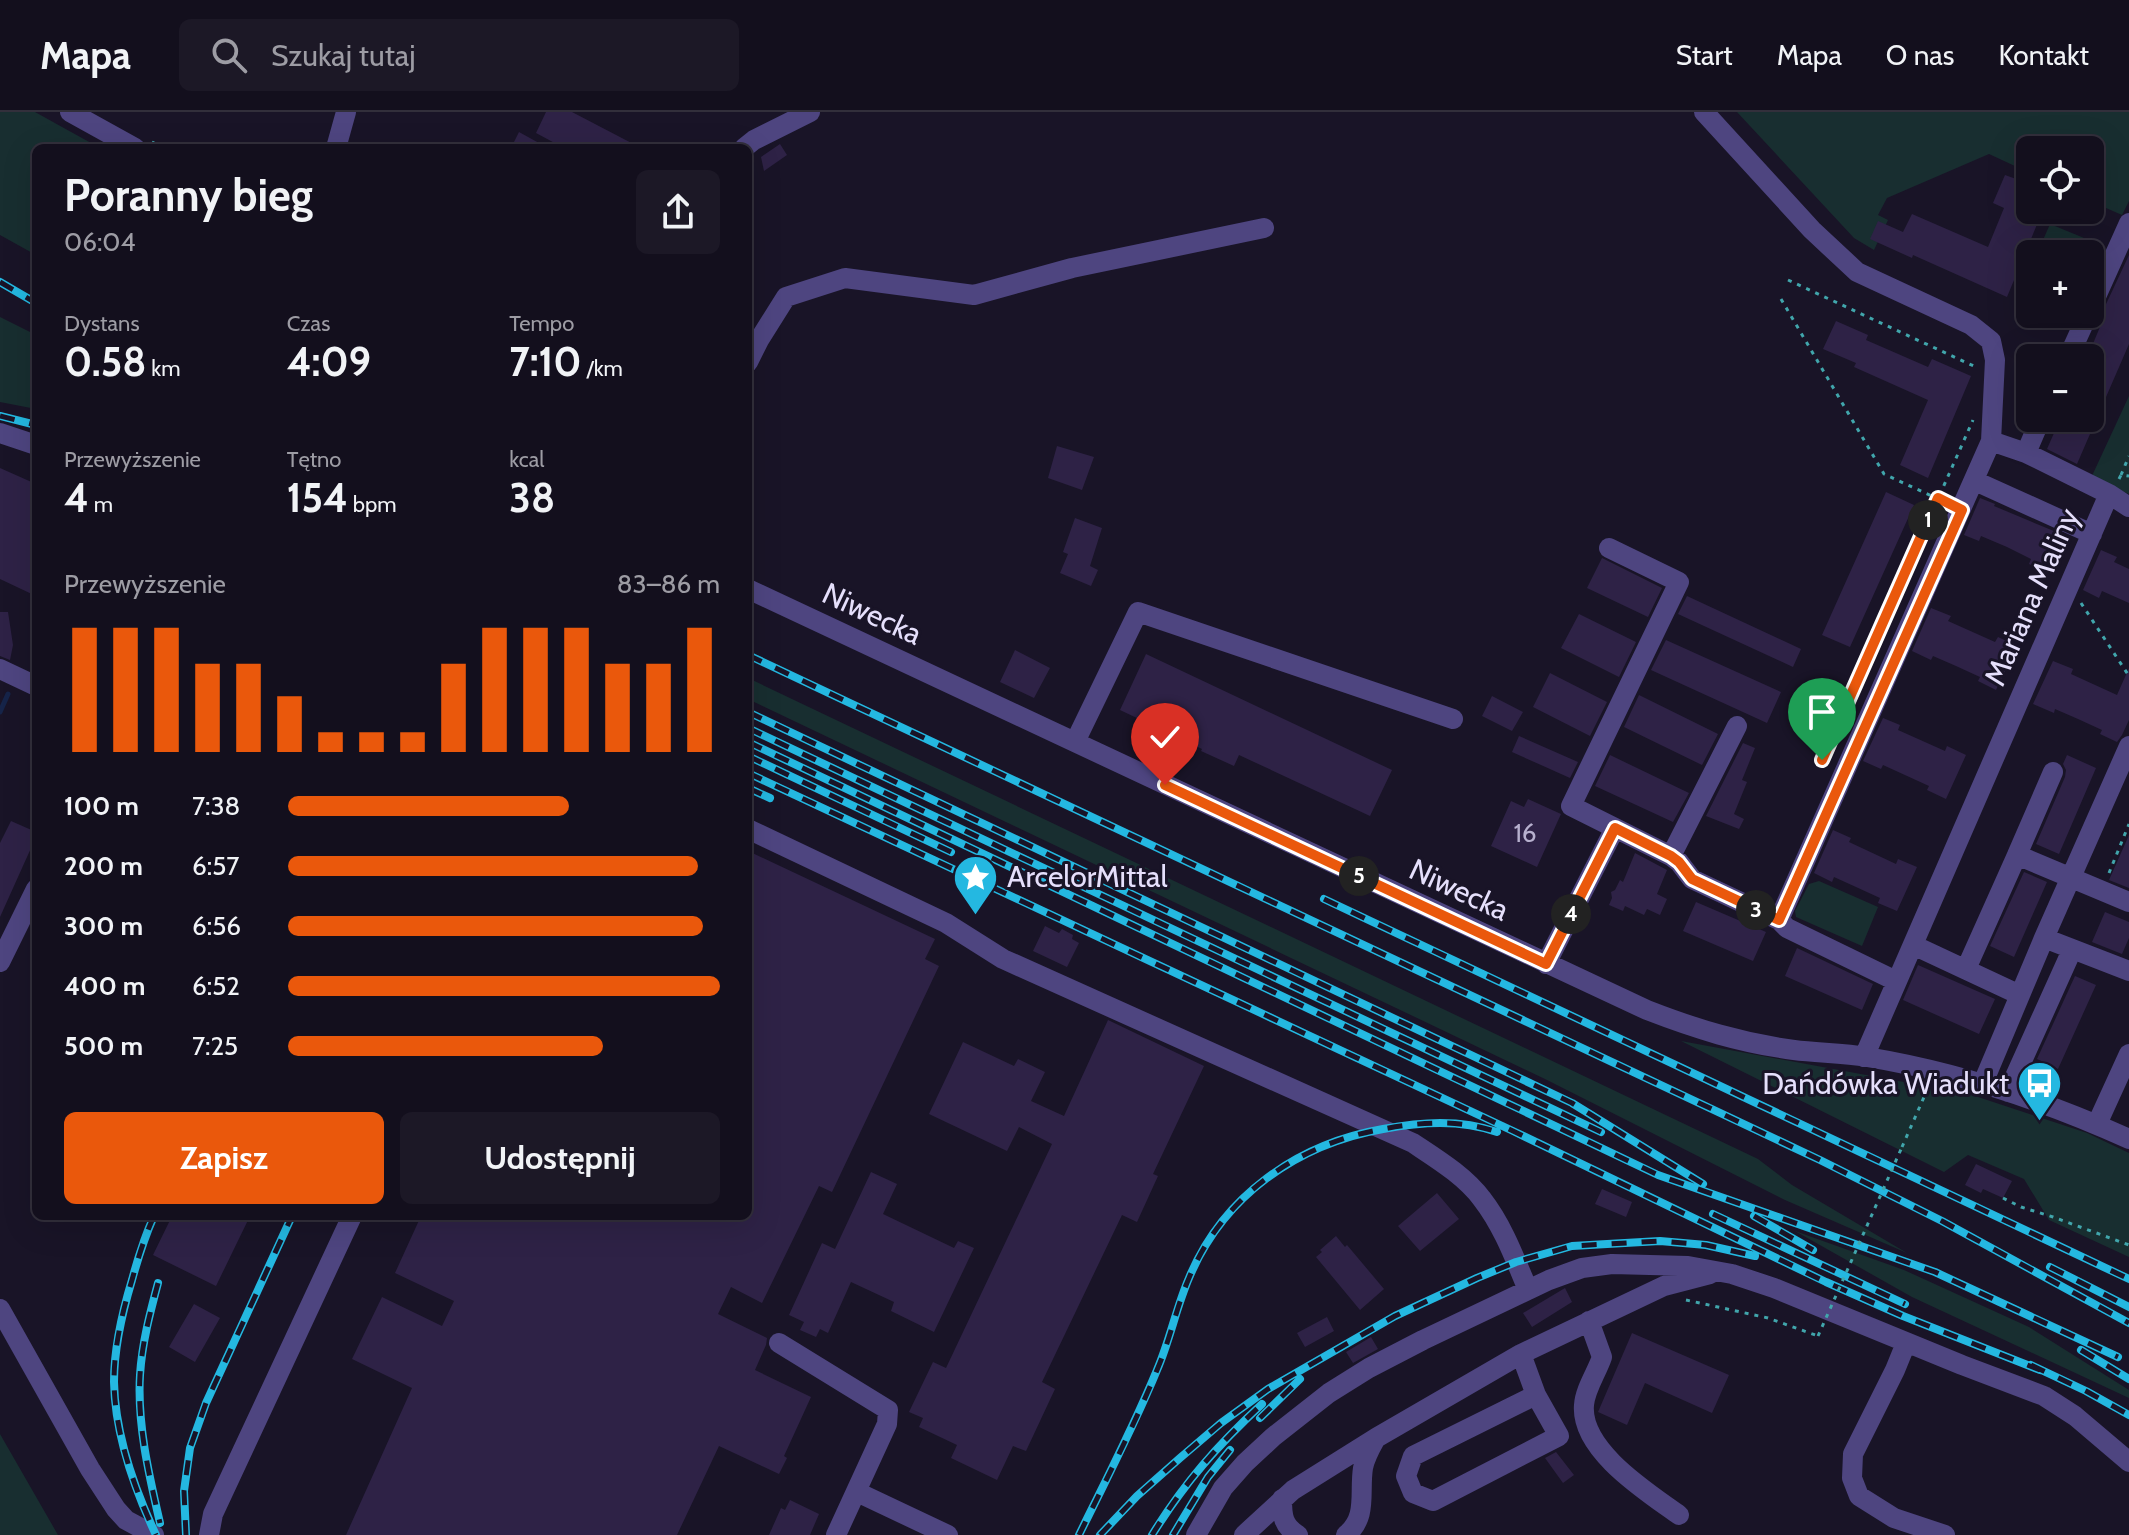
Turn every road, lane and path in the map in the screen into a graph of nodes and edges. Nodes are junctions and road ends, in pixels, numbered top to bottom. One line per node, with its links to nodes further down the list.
1 (70, 112): 5 (street)
2 (346, 112): 6 (street)
3 (810, 112): 7 (street)
4 (1704, 112): 18 (street)
5 (128, 144)
6 (337, 144)
7 (749, 144)
8 (2129, 223): 10 (street)
9 (1264, 228): 13 (street)
10 (2104, 279)
11 (1788, 280): 14 (path)
12 (1781, 299): 25 (path)
13 (752, 354)
14 (1981, 369)
15 (1974, 417): 25 (path)
16 (2035, 432): 20 (street)
17 (0, 433): 19 (street)
18 (1991, 441): 20 (street, Mariana Maliny); 23 (street)
19 (32, 444)
20 (2026, 453): 24 (street, Mariana Maliny)
21 (2129, 456): 22 (path)
22 (2121, 475)
23 (1975, 481): 27 (street); 49 (street)
24 (2109, 494): 26 (street); 27 (street, Mariana Maliny)
25 (1938, 498): 38 (path)
26 (2129, 507)
27 (2092, 534): 30 (street, Mariana Maliny)
28 (1609, 548): 41 (street)
29 (752, 591): 36 (street, Niwecka)
30 (2067, 592): 32 (path); 51 (street, Mariana Maliny)
31 (0, 669): 33 (street)
32 (2129, 676)
33 (32, 684)
34 (1453, 719): 36 (street)
35 (1737, 726): 44 (street)
36 (1075, 742): 54 (street, Niwecka)
37 (2129, 746): 45 (street)
38 (1822, 760)
39 (2053, 772): 43 (street)
40 (2129, 824): 46 (path)
41 (1615, 828): 44 (street); 54 (street)
42 (752, 831): 70 (street)
43 (2017, 855): 45 (street); 56 (street)
44 (1671, 856): 49 (street)
45 (2071, 878): 46 (street); 50 (street)
46 (2102, 891): 48 (street)
47 (32, 897): 53 (street)
48 (2129, 902)
49 (1779, 920): 57 (street)
50 (2044, 938): 52 (street); 58 (street)
51 (1913, 945): 56 (street); 57 (street, Mariana Maliny)
52 (2072, 950): 55 (street); 62 (street)
53 (0, 962)
54 (1546, 964): 60 (street, Niwecka)
55 (2128, 968)
56 (1966, 969): 58 (street)
57 (1896, 981): 60 (street, Mariana Maliny)
58 (2020, 995): 61 (street)
59 (2129, 1054): 64 (street)
60 (1864, 1057): 61 (street, Niwecka)
61 (1983, 1083): 62 (street, Niwecka)
62 (2008, 1092): 64 (street, Niwecka)
63 (1916, 1115): 71 (path, bridge)
64 (2097, 1124): 65 (street, Niwecka)
65 (2129, 1139)
66 (2003, 1198): 68 (path)
67 (350, 1220): 85 (street)
68 (2129, 1245)
69 (1718, 1272): 70 (street); 73 (street); 75 (street)
70 (1528, 1290): 88 (street)
71 (1685, 1300)
72 (0, 1309): 84 (street)
73 (1589, 1321): 76 (street); 82 (street)
74 (779, 1343): 80 (street)
75 (1906, 1343): 79 (street); 91 (street)
76 (1521, 1354): 77 (street); 78 (street)
77 (1536, 1395): 77 (street)
78 (1376, 1438): 81 (street); 83 (street)
79 (2129, 1462)
80 (857, 1492): 86 (street); 87 (street)
81 (1282, 1499): 89 (street); 90 (street)
82 (1679, 1515)
83 (1355, 1529)
84 (154, 1535)
85 (209, 1535)
86 (836, 1535)
87 (948, 1535)
88 (1196, 1535)
89 (1244, 1535)
90 (1298, 1535)
91 (1945, 1535)

